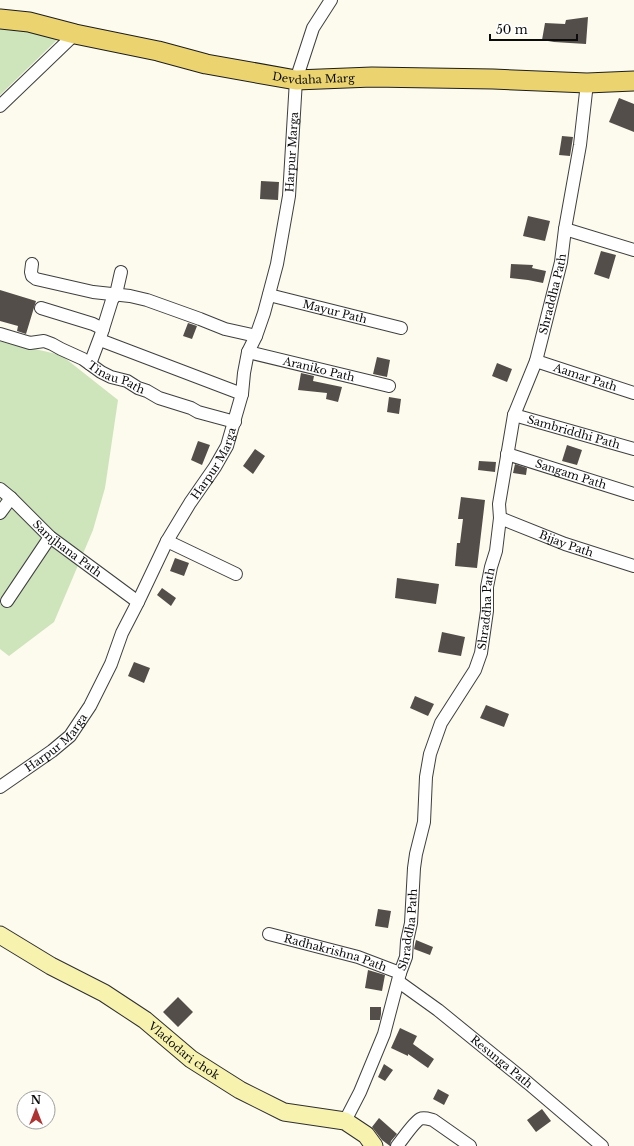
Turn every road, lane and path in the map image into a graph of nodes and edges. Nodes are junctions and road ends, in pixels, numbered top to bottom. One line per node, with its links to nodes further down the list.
1 (331, 0): 4 (street, Harpur Marga)
2 (0, 19): 3 (main road, Devdaha Marg)
3 (75, 34): 4 (main road, Devdaha Marg); 7 (street)
4 (296, 80): 6 (main road, Devdaha Marg); 13 (street, Harpur Marga)
5 (634, 80): 6 (main road, Devdaha Marg)
6 (586, 82): 8 (street, Shraddha Path)
7 (0, 106)
8 (565, 229): 9 (street); 20 (street, Shraddha Path)
9 (634, 250)
10 (32, 264): 12 (street)
11 (121, 272): 12 (street)
12 (116, 294): 17 (street); 18 (street)
13 (269, 295): 15 (street, Mayur Path); 18 (street, Harpur Marga)
14 (41, 308): 17 (street)
15 (401, 328)
16 (0, 334): 21 (street, Tinau Path)
17 (102, 335): 21 (street); 24 (street)
18 (256, 336): 19 (street, Harpur Marga)
19 (248, 352): 22 (street, Araniko Path); 24 (street, Harpur Marga)
20 (536, 362): 23 (street, Aamar Path); 25 (street, Shraddha Path)
21 (90, 364): 26 (street, Tinau Path)
22 (389, 386)
23 (634, 393)
24 (242, 394): 26 (street, Harpur Marga)
25 (514, 415): 27 (street, Sambriddhi Path); 28 (street, Shraddha Path)
26 (235, 422): 35 (street, Harpur Marga)
27 (634, 449)
28 (507, 454): 30 (street, Sangam Path); 33 (street, Shraddha Path)
29 (0, 489): 31 (street, Samjhana Path)
30 (634, 494)
31 (11, 498): 32 (street); 34 (street, Samjhana Path)
32 (0, 513)
33 (500, 518): 36 (street, Bijay Path); 43 (street, Shraddha Path)
34 (50, 537): 38 (street); 39 (street, Samjhana Path)
35 (167, 540): 37 (street); 39 (street, Harpur Marga)
36 (634, 566)
37 (236, 574)
38 (7, 601)
39 (138, 602): 40 (street, Harpur Marga)
40 (1, 785)
41 (269, 934): 43 (street, Radhakrishna Path)
42 (0, 935): 44 (street, Vladodari chok)
43 (400, 977): 44 (street, Shraddha Path); 48 (street, Resunga Path)
44 (345, 1121): 46 (street, Vladodari chok)
45 (465, 1142): 47 (street)
46 (374, 1146)
47 (396, 1146)
48 (602, 1146)

